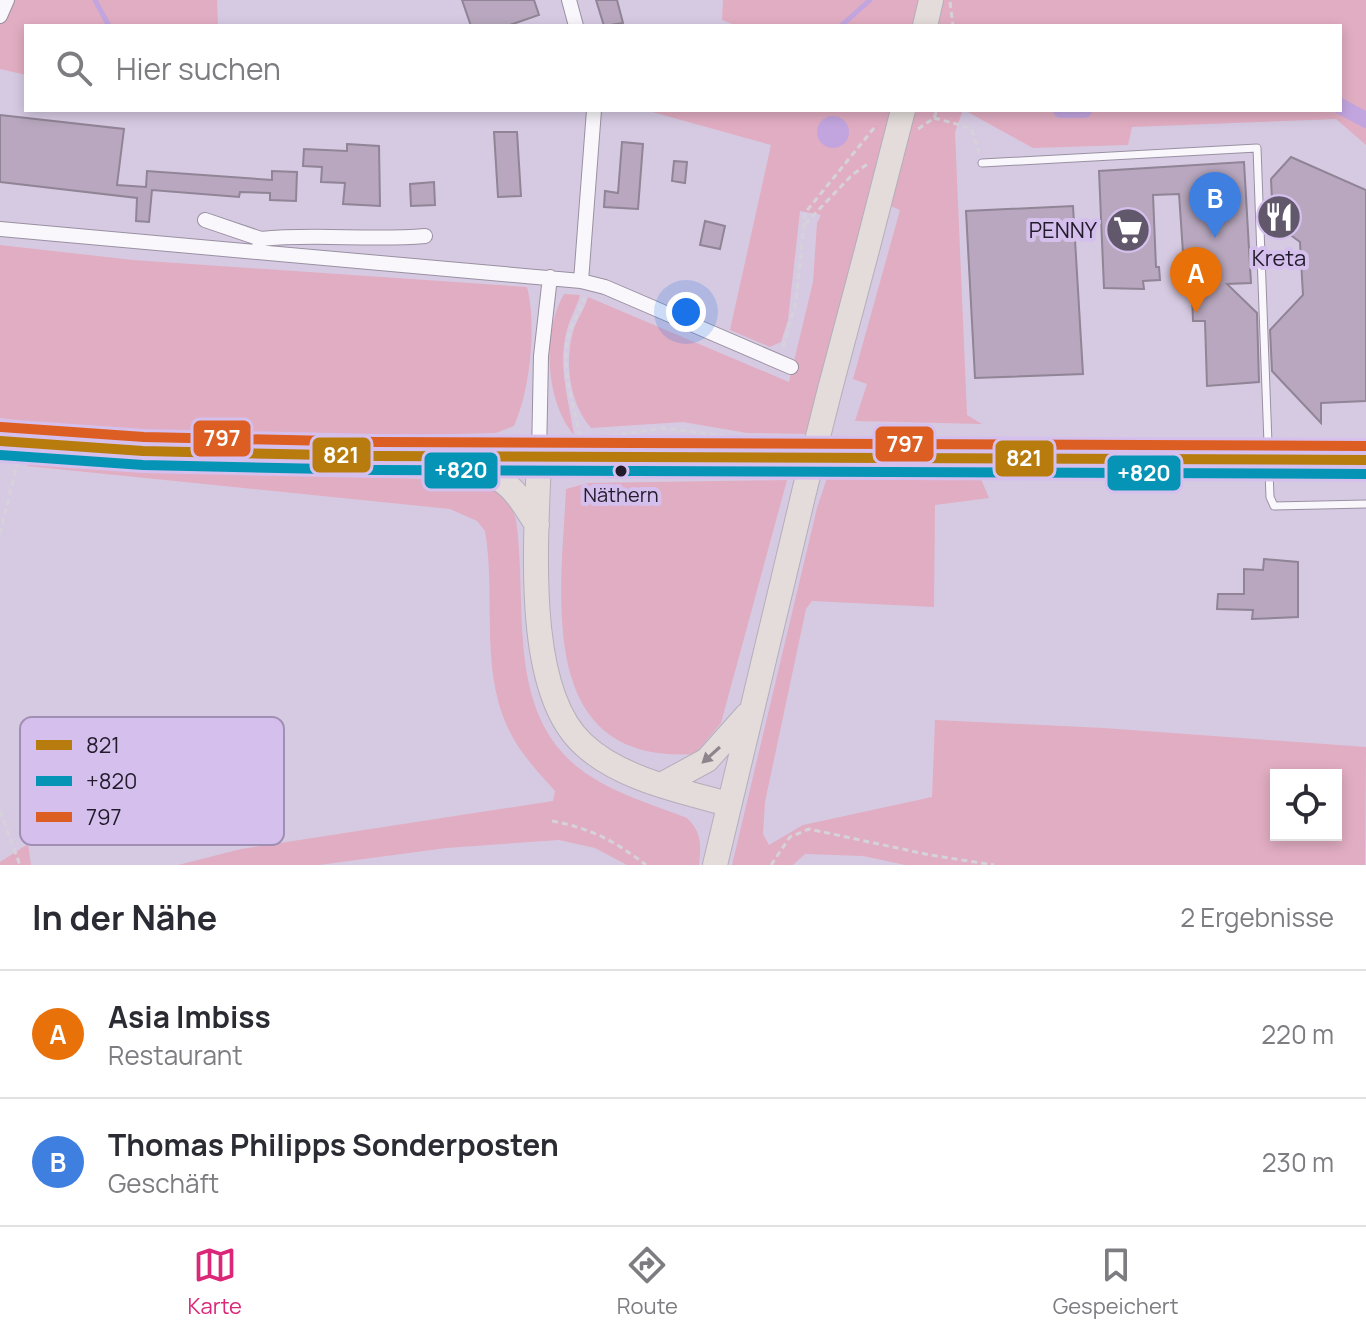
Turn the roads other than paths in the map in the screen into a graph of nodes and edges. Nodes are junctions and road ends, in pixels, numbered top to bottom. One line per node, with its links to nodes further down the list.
1 (7, 0): 4 (street)
2 (569, 0): 5 (street)
3 (931, 0): 6 (main road)
4 (0, 16)
5 (575, 24)
6 (925, 24)
7 (594, 112): 15 (street)
8 (902, 112): 24 (main road, bridge)
9 (982, 163): 20 (lane)
10 (205, 220): 13 (street)
11 (0, 229): 13 (street)
12 (425, 236): 13 (street)
13 (260, 245): 14 (street)
14 (550, 277): 15 (street); 19 (street)
15 (585, 281): 16 (street)
16 (784, 364)
17 (11, 442): 18 (main road)
18 (449, 456): 19 (main road); 23 (main road)
19 (539, 456): 20 (main road); 23 (main road)
20 (1268, 459): 21 (main road); 22 (lane)
21 (1366, 460)
22 (1366, 504)
23 (537, 525): 25 (main road)
24 (749, 714): 25 (main road, one-way to 25); 26 (main road)
25 (663, 784): 26 (main road)
26 (728, 804): 27 (main road)
27 (715, 865)

